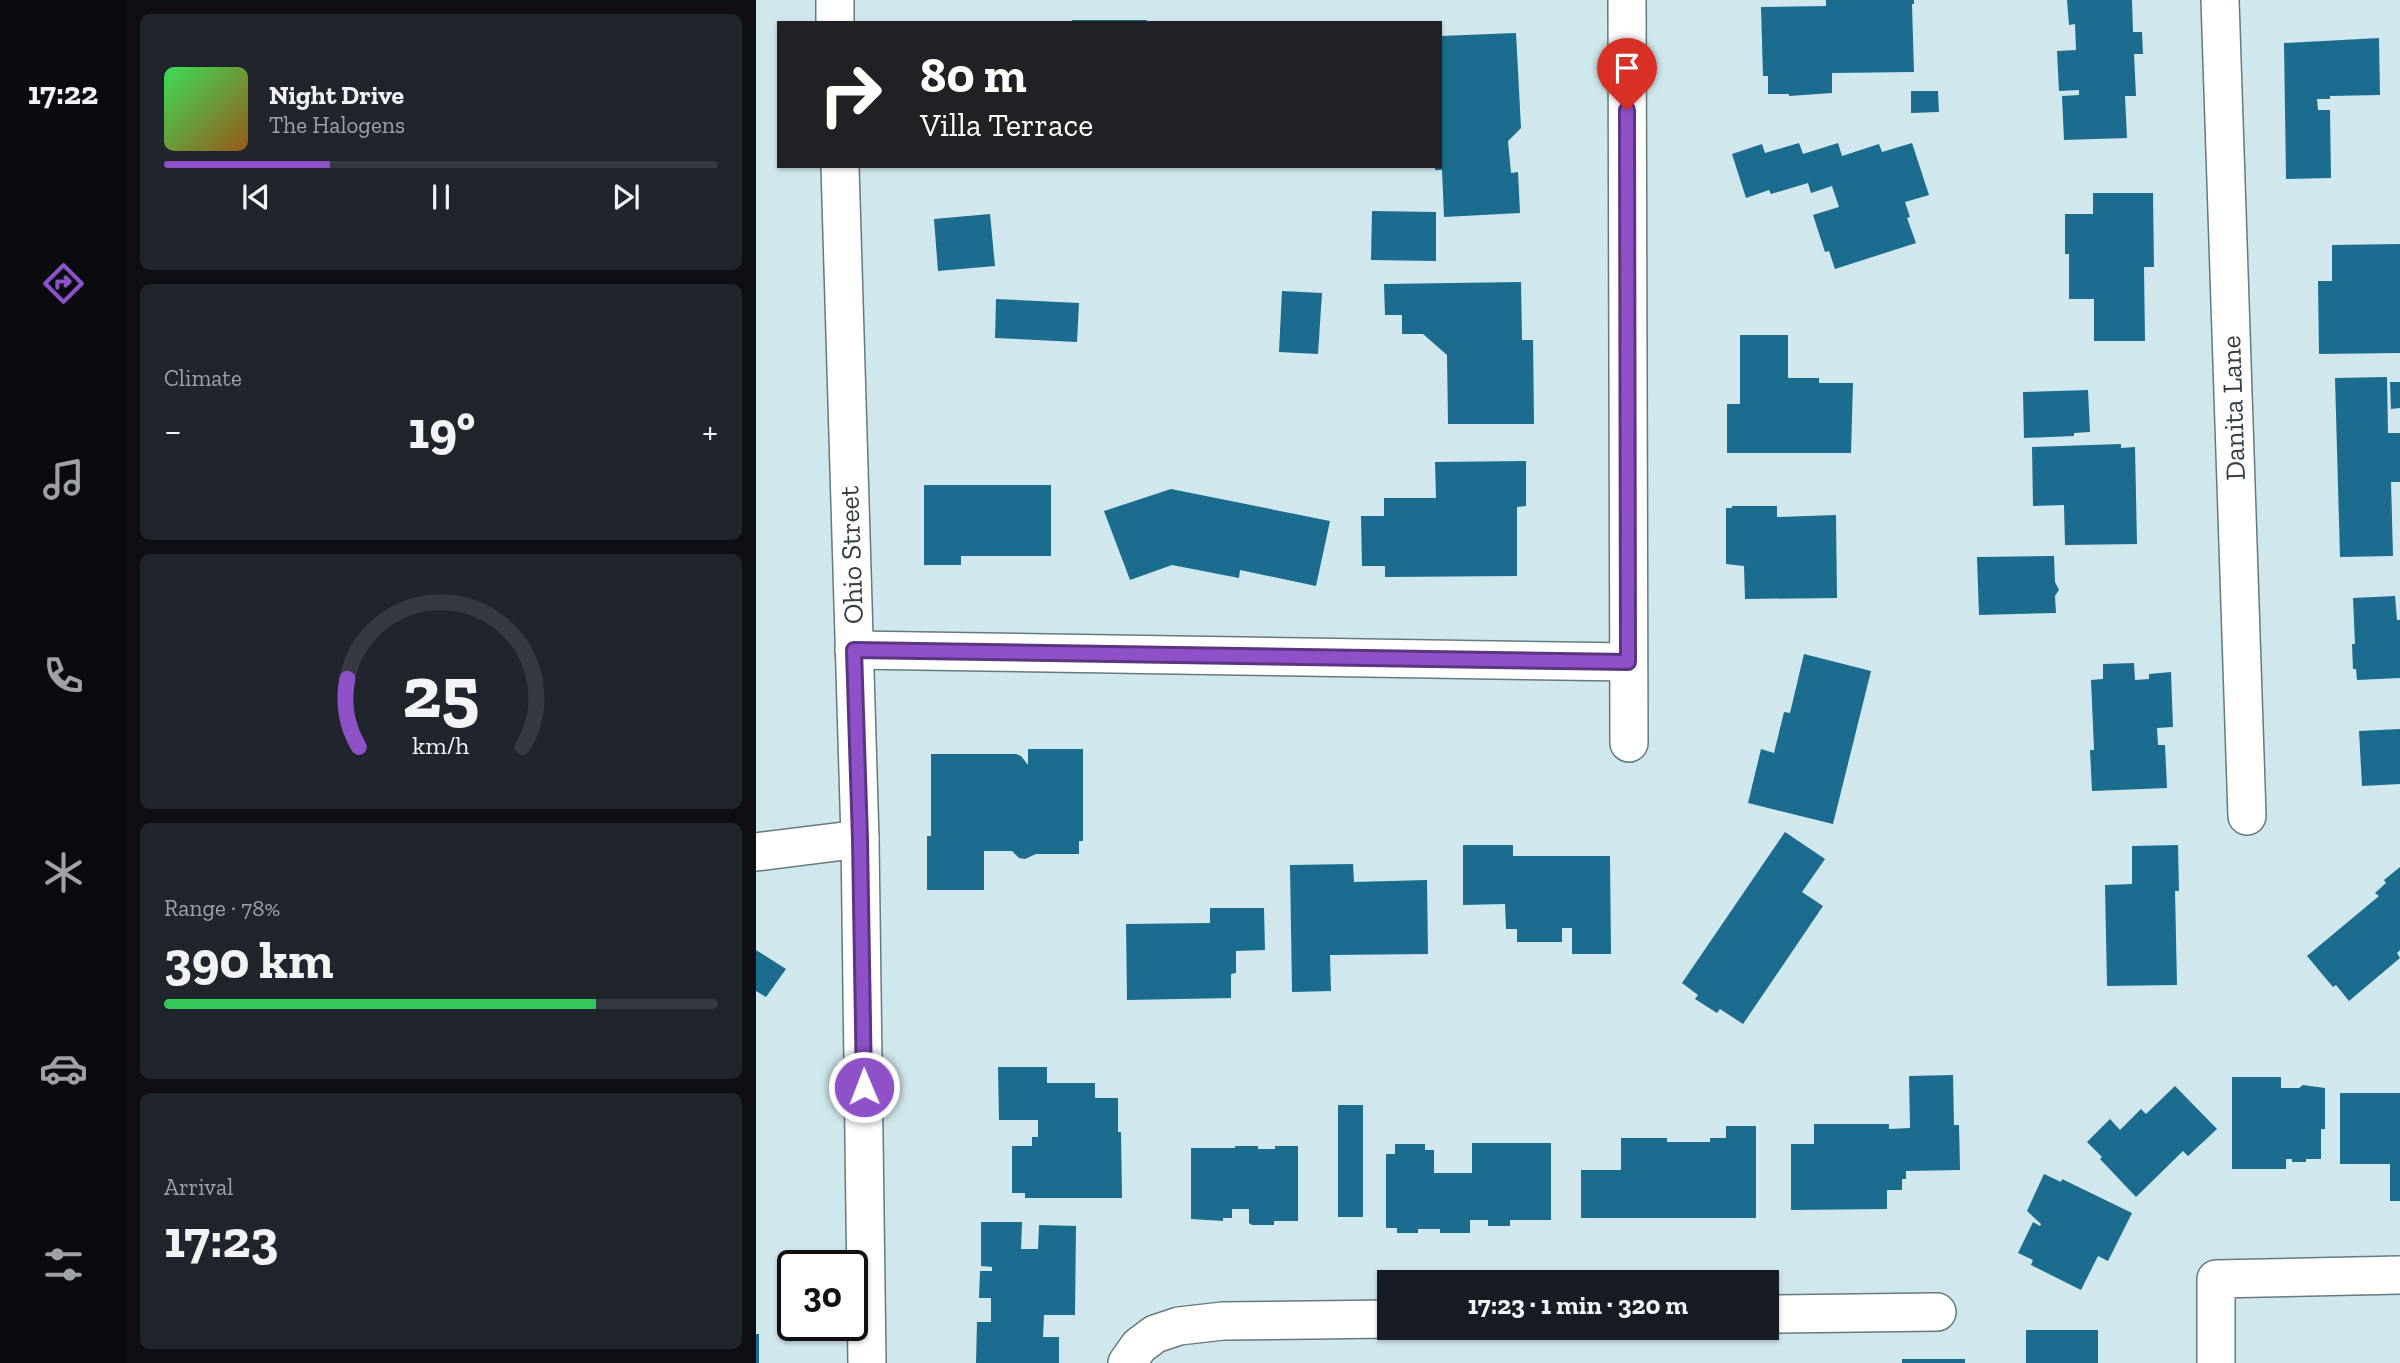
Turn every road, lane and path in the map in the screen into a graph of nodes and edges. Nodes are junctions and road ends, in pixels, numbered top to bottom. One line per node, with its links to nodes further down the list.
1 (835, 0): 4 (street)
2 (1627, 0): 7 (street)
3 (2220, 0): 9 (street, Danita Lane)
4 (835, 21)
5 (840, 168): 6 (street, Ohio Street)
6 (854, 650): 7 (street); 10 (street, Ohio Street)
7 (1628, 662): 8 (street)
8 (1629, 743)
9 (2247, 816)
10 (860, 839): 11 (street); 16 (street, Ohio Street)
11 (756, 852)
12 (2400, 1275): 18 (street)
13 (1937, 1312): 14 (street)
14 (1779, 1314)
15 (1377, 1319): 17 (street)
16 (867, 1363)
17 (1127, 1363)
18 (2216, 1363)

